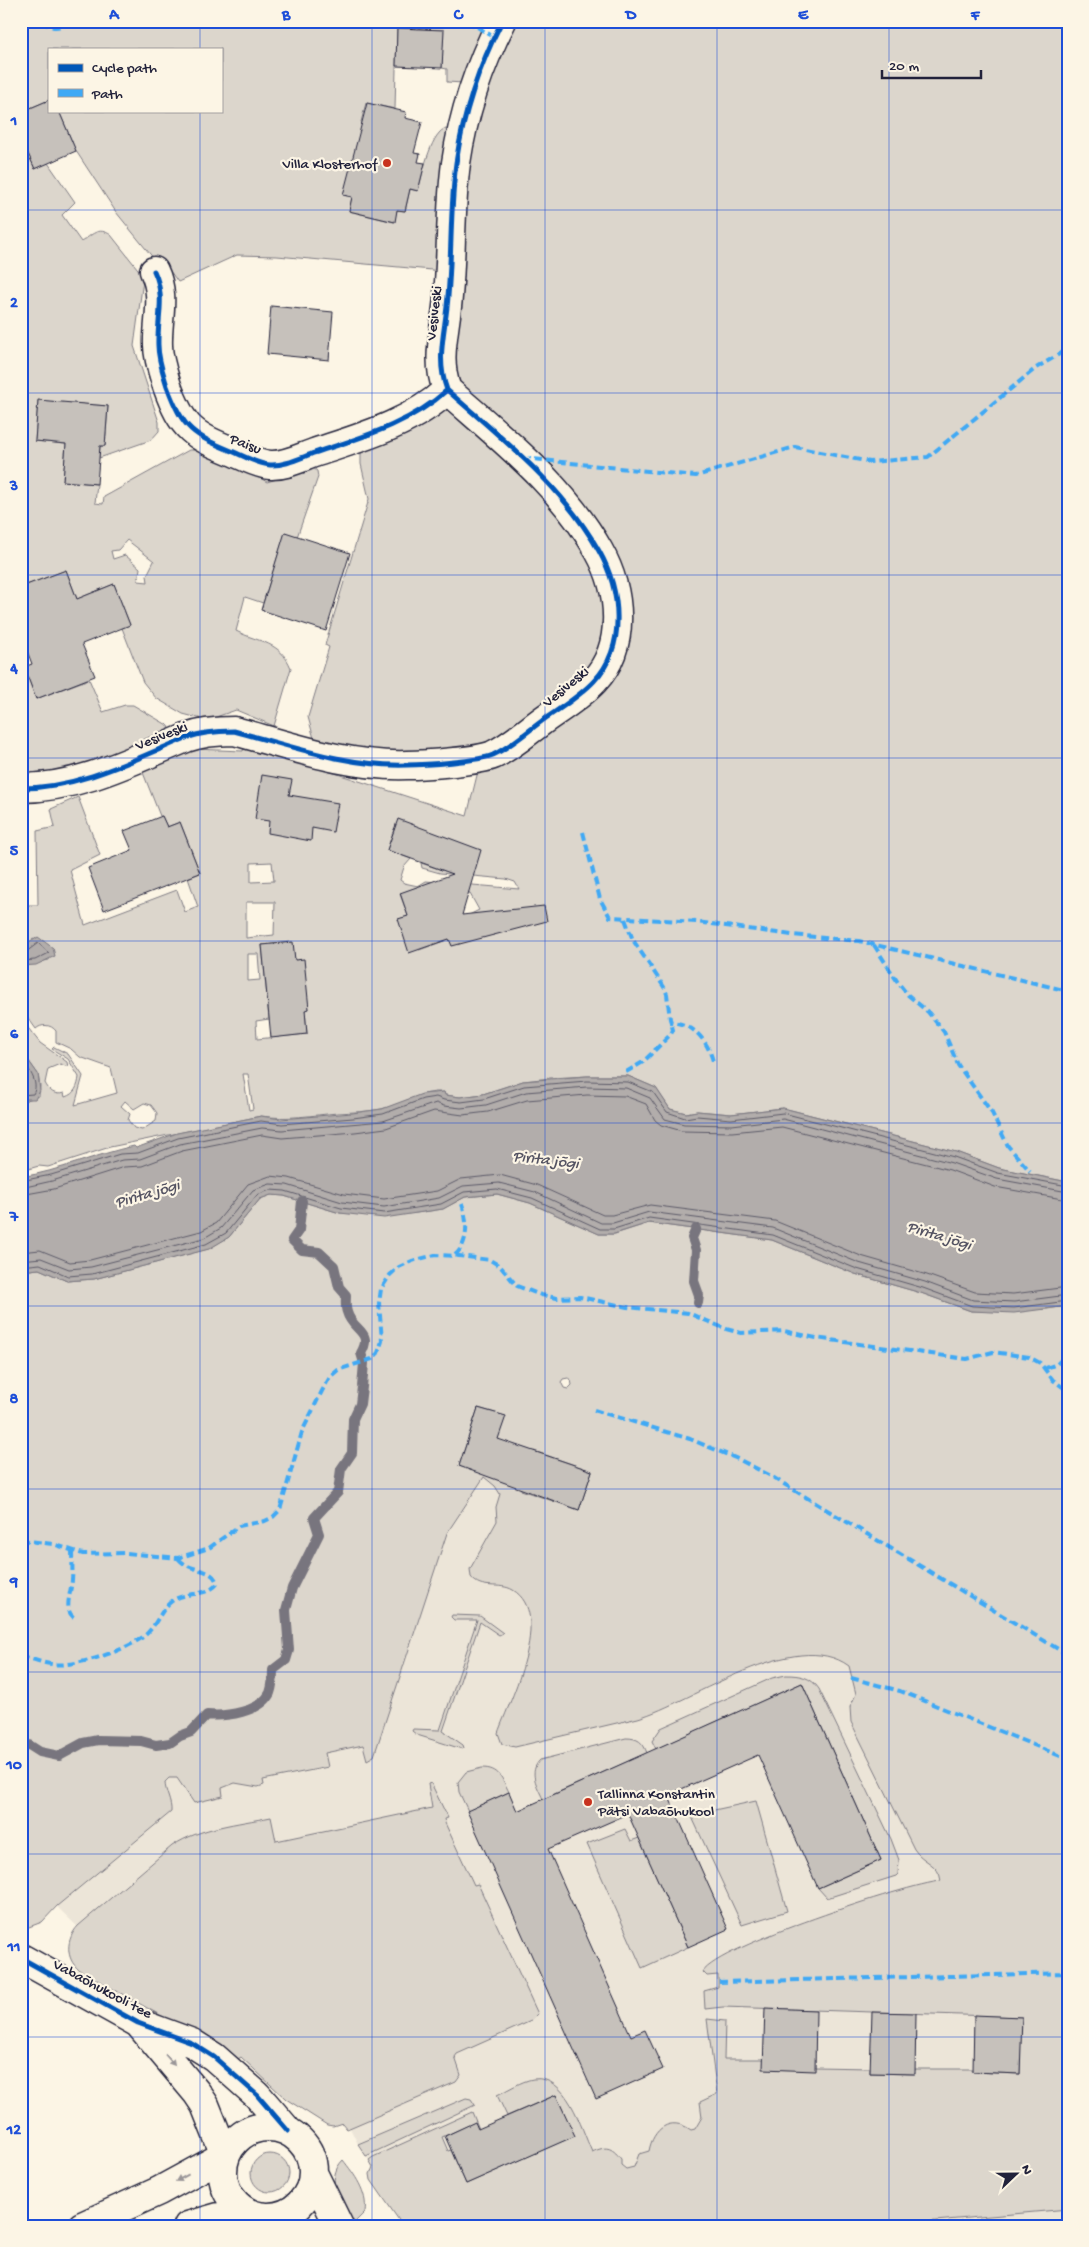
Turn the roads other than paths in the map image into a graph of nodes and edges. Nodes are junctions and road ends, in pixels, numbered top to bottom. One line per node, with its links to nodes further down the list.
1 (502, 21): 3 (street, Vesiveski)
2 (154, 271): 3 (street, Paisu)
3 (447, 390): 4 (street, Vesiveski)
4 (21, 788)
5 (21, 1958): 6 (street, Vabaõhukooli tee)
6 (138, 2023): 7 (street, Vabaõhukooli tee); 8 (street, Vabaõhukooli tee, one-way to 8)
7 (288, 2131): 8 (street); 9 (street)
8 (225, 2155): 10 (street); 11 (street, one-way to 11)
9 (313, 2173): 10 (street); 13 (street)
10 (265, 2219): 12 (street)
11 (82, 2226)
12 (188, 2226)
13 (339, 2226)

